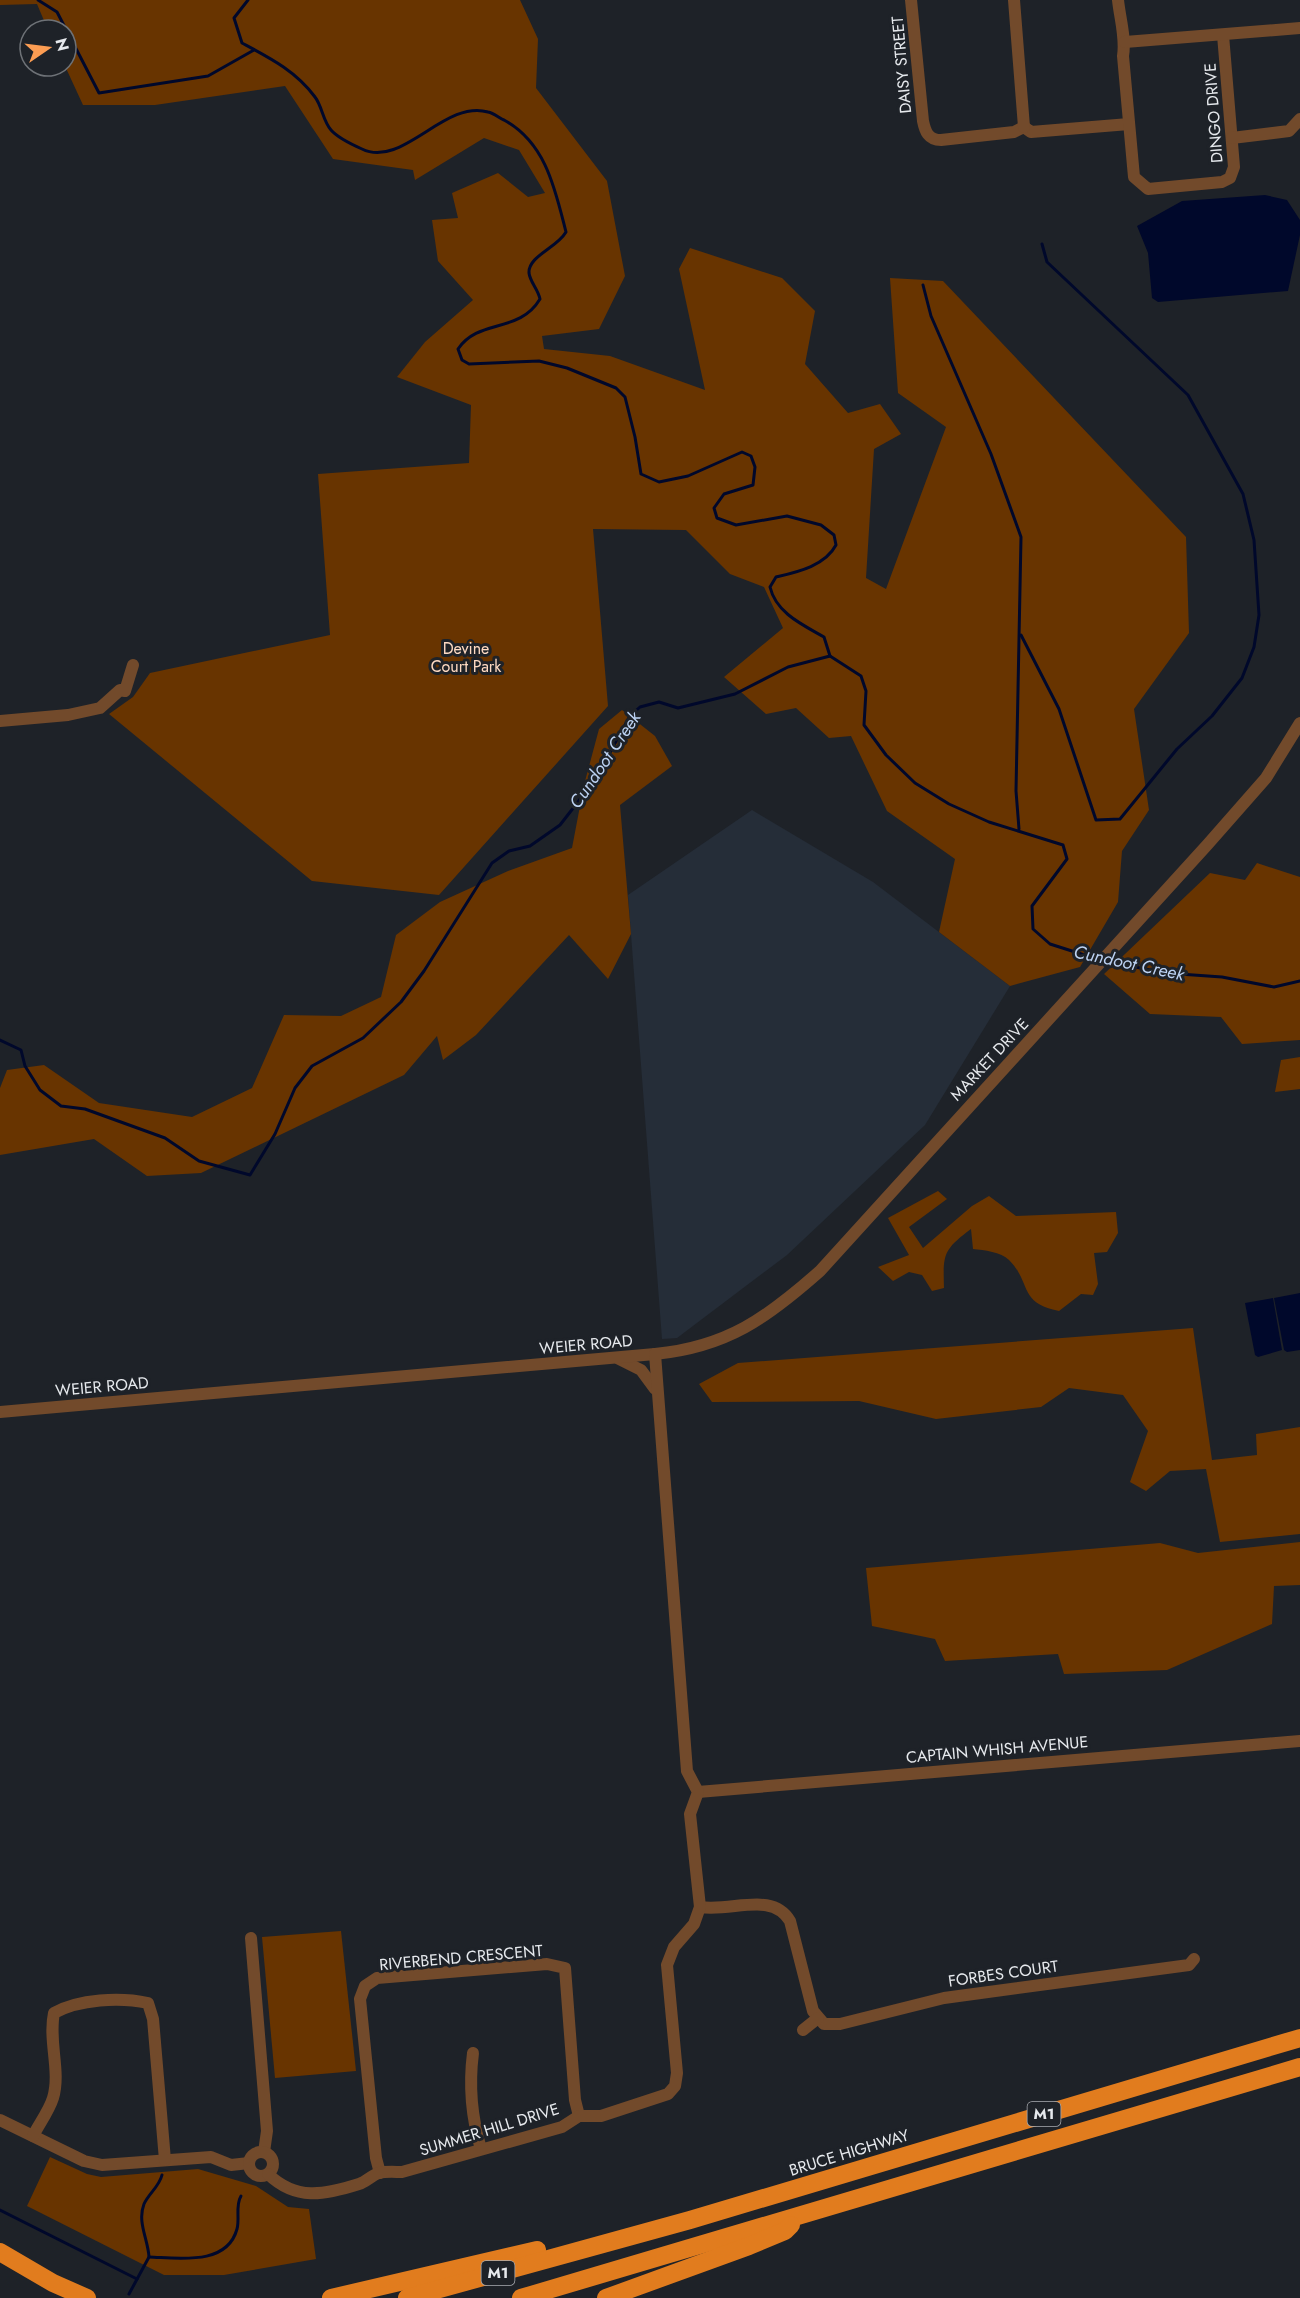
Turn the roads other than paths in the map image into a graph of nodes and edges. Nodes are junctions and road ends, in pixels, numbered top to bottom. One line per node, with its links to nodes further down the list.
1 (911, 0): 9 (street, DAISY STREET)
2 (1014, 0): 9 (street)
3 (1118, 0): 6 (street)
4 (1300, 28): 5 (street)
5 (1223, 35): 6 (street); 10 (street, DINGO DRIVE)
6 (1125, 42): 8 (street)
7 (1300, 118): 10 (street)
8 (1129, 124): 9 (street, DAISY STREET); 10 (street, DINGO DRIVE)
9 (1024, 127)
10 (1232, 138)
11 (133, 665): 12 (street)
12 (0, 721)
13 (1300, 723): 14 (street, MARKET DRIVE)
14 (655, 1354): 15 (street, WEIER ROAD); 16 (street, WEIER ROAD)
15 (617, 1358): 16 (street); 17 (street, WEIER ROAD)
16 (657, 1393): 19 (street, WEIER ROAD)
17 (0, 1412)
18 (1300, 1741): 19 (street, CAPTAIN WHISH AVENUE)
19 (698, 1792): 20 (street)
20 (700, 1907): 23 (street); 28 (street, SUMMER HILL DRIVE)
21 (251, 1938): 32 (street)
22 (1194, 1959): 23 (street, FORBES COURT)
23 (818, 2019): 24 (street)
24 (803, 2030)
25 (1300, 2038): 38 (highway, BRUCE HIGHWAY / M1)
26 (473, 2053): 31 (street)
27 (1300, 2067): 37 (highway, M1)
28 (579, 2116): 31 (street, SUMMER HILL DRIVE); 35 (street, RIVERBEND CRESCENT)
29 (0, 2120): 30 (street)
30 (33, 2136): 33 (street); 33 (street)
31 (481, 2149): 35 (street, SUMMER HILL DRIVE)
32 (264, 2152): 34 (street); 36 (street)
33 (165, 2160): 34 (street)
34 (249, 2163): 36 (street)
35 (380, 2173): 36 (street, SUMMER HILL DRIVE)
36 (268, 2174)
37 (802, 2214): 43 (highway, M1); 44 (highway)
38 (589, 2248): 41 (highway); 42 (highway, BRUCE HIGHWAY / M1)
39 (0, 2252): 40 (highway)
40 (87, 2298)
41 (331, 2298)
42 (406, 2298)
43 (521, 2298)
44 (606, 2298)

